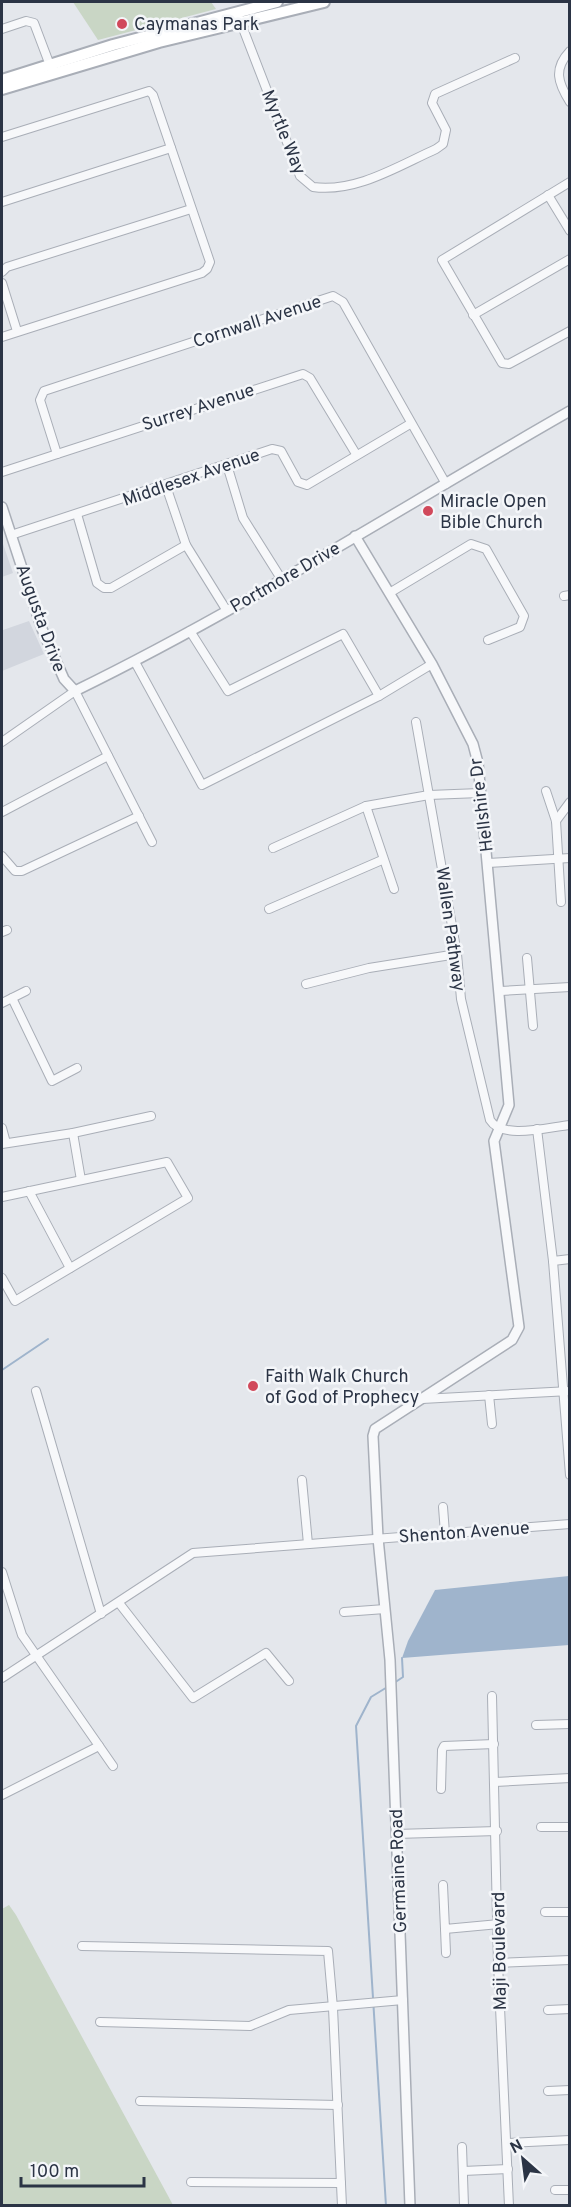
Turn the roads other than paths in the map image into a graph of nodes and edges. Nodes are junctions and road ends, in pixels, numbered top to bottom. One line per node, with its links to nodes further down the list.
1 (278, 2): 3 (main road)
2 (324, 2): 3 (main road)
3 (238, 17): 6 (street, Myrtle Way); 7 (main road)
4 (2, 29): 7 (street)
5 (570, 51): 10 (street)
6 (515, 58)
7 (51, 68): 8 (main road); 9 (main road)
8 (2, 80)
9 (2, 89)
10 (570, 102)
11 (2, 137): 12 (street)
12 (171, 148): 15 (street); 16 (street)
13 (570, 182): 14 (street)
14 (548, 195): 17 (street); 21 (street)
15 (2, 202)
16 (191, 209): 19 (street); 23 (street)
17 (570, 231)
18 (570, 259): 21 (street)
19 (2, 272)
20 (2, 283): 23 (street)
21 (473, 315): 22 (street)
22 (570, 331)
23 (17, 332): 24 (street)
24 (2, 337)
25 (570, 411): 31 (street, Portmore Drive)
26 (410, 424): 27 (street, Cornwall Avenue); 28 (street, Middlesex Avenue); 31 (street, Cornwall Avenue)
27 (57, 454): 28 (street, Surrey Avenue); 30 (street, Surrey Avenue)
28 (356, 454): 29 (street, Middlesex Avenue)
29 (227, 465): 32 (street, Middlesex Avenue); 38 (street)
30 (2, 472)
31 (446, 484): 36 (street, Portmore Drive)
32 (166, 486): 34 (street, Middlesex Avenue); 37 (street)
33 (2, 507): 35 (street, Augusta Drive)
34 (77, 514): 35 (street, Middlesex Avenue); 37 (street)
35 (11, 535): 45 (street, Augusta Drive)
36 (356, 537): 38 (street, Portmore Drive); 39 (street, Hellshire Dr)
37 (186, 545): 40 (street)
38 (282, 579): 40 (street, Portmore Drive)
39 (391, 592): 42 (street); 44 (street, Hellshire Dr)
40 (227, 611): 41 (street, Portmore Drive)
41 (190, 631): 43 (street, Portmore Drive); 46 (street)
42 (488, 640)
43 (135, 662): 45 (street, Portmore Drive); 46 (street)
44 (432, 664): 46 (street); 51 (street, Hellshire Dr)
45 (75, 691): 48 (street, Portmore Drive); 49 (street)
46 (380, 696)
47 (416, 722): 52 (street, Wallen Pathway)
48 (2, 742)
49 (108, 756): 55 (street); 56 (street)
50 (546, 791): 57 (street)
51 (480, 793): 52 (street); 64 (street, Hellshire Dr)
52 (429, 795): 54 (street); 68 (street, Wallen Pathway)
53 (570, 802): 57 (street)
54 (366, 806): 59 (street); 62 (street)
55 (2, 812)
56 (139, 816): 58 (street); 60 (street)
57 (556, 821): 63 (street)
58 (152, 842)
59 (273, 848)
60 (2, 856)
61 (570, 858): 63 (street)
62 (382, 860): 65 (street); 67 (street)
63 (558, 860): 64 (street); 66 (street)
64 (488, 863): 74 (street, Hellshire Dr)
65 (394, 889)
66 (561, 902)
67 (269, 909)
68 (457, 954): 70 (street); 82 (street, Wallen Pathway)
69 (527, 958): 72 (street)
70 (306, 984)
71 (570, 987): 72 (street)
72 (529, 990): 74 (street); 77 (street)
73 (26, 991): 75 (street)
74 (501, 991): 82 (street, Hellshire Dr)
75 (12, 998): 76 (street); 78 (street)
76 (2, 1003)
77 (534, 1026)
78 (77, 1068)
79 (151, 1116): 84 (street)
80 (570, 1125): 83 (street)
81 (2, 1128): 85 (street)
82 (500, 1129): 83 (street); 96 (street)
83 (537, 1129): 90 (street)
84 (73, 1133): 85 (street); 86 (street)
85 (4, 1143)
86 (81, 1180): 87 (street); 91 (street)
87 (29, 1191): 88 (street); 91 (street)
88 (2, 1197)
89 (570, 1259): 90 (street)
90 (553, 1261): 94 (street)
91 (70, 1268): 92 (street)
92 (2, 1278)
93 (36, 1391): 109 (street)
94 (565, 1391): 95 (street); 98 (street)
95 (489, 1395): 96 (street); 97 (street)
96 (422, 1399): 103 (street, Shenton Avenue)
97 (492, 1424)
98 (570, 1475)
99 (302, 1480): 104 (street)
100 (443, 1507): 102 (street)
101 (570, 1524): 102 (street, Shenton Avenue)
102 (445, 1533): 103 (street, Shenton Avenue)
103 (378, 1538): 104 (street); 107 (street, Germaine Road)
104 (308, 1544): 106 (street)
105 (2, 1572): 110 (street)
106 (119, 1603): 109 (street); 112 (street)
107 (385, 1609): 108 (street); 126 (street, Germaine Road)
108 (344, 1612)
109 (102, 1614): 110 (street)
110 (34, 1655): 111 (street); 117 (street)
111 (2, 1678)
112 (288, 1681)
113 (492, 1696): 116 (street, Maji Boulevard)
114 (570, 1724): 115 (street)
115 (536, 1725)
116 (494, 1744): 120 (street, Maji Boulevard); 121 (street)
117 (99, 1746): 118 (street); 122 (street)
118 (113, 1766)
119 (570, 1778): 120 (street)
120 (495, 1782): 125 (street, Maji Boulevard)
121 (441, 1789)
122 (2, 1796)
123 (541, 1827): 124 (street)
124 (570, 1827)
125 (497, 1831): 126 (street); 130 (street, Maji Boulevard)
126 (396, 1834): 136 (street, Germaine Road)
127 (443, 1885): 131 (street)
128 (545, 1912): 129 (street)
129 (570, 1912)
130 (499, 1924): 131 (street); 135 (street, Maji Boulevard)
131 (445, 1929): 133 (street)
132 (82, 1946): 137 (street)
133 (446, 1953)
134 (570, 1960): 135 (street)
135 (498, 1963): 146 (street, Maji Boulevard)
136 (403, 2000): 137 (street); 155 (street, Germaine Road)
137 (333, 2008): 140 (street); 144 (street)
138 (570, 2009): 139 (street)
139 (548, 2010)
140 (100, 2022)
141 (570, 2090): 142 (street)
142 (548, 2091)
143 (140, 2101): 144 (street)
144 (338, 2105): 151 (street)
145 (570, 2139): 146 (street)
146 (507, 2142): 148 (street, Maji Boulevard)
147 (462, 2147): 149 (street)
148 (508, 2169): 149 (street); 157 (street, Maji Boulevard)
149 (462, 2171): 156 (street)
150 (191, 2182): 151 (street)
151 (341, 2183): 154 (street)
152 (555, 2190): 153 (street)
153 (570, 2190)
154 (342, 2205)
155 (410, 2205)
156 (464, 2205)
157 (509, 2205)

